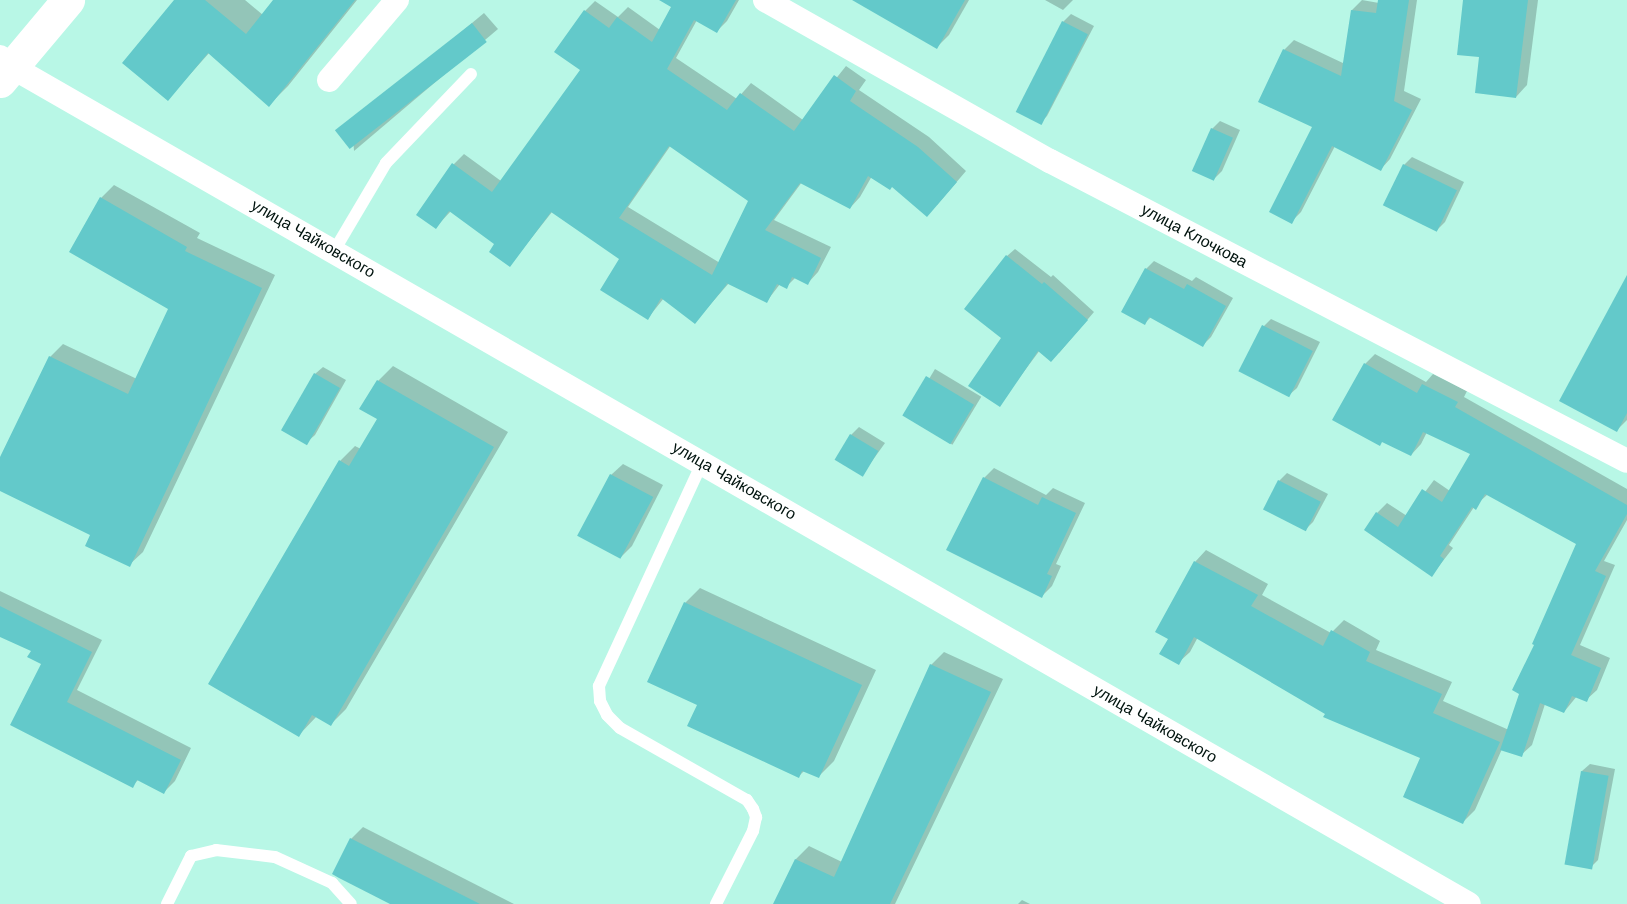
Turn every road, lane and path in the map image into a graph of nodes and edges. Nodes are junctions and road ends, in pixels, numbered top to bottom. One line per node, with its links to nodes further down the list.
1 (68, 0): 4 (main road)
2 (397, 0): 6 (street)
3 (765, 0): 8 (street, улица Клочкова)
4 (4, 68): 7 (street, улица Чайковского)
5 (471, 74): 7 (lane)
6 (329, 81)
7 (334, 251): 9 (street, улица Чайковского)
8 (1627, 461)
9 (702, 463): 12 (lane); 13 (street, улица Чайковского)
10 (167, 904): 11 (lane)
11 (351, 904)
12 (716, 904)
13 (1469, 904)

